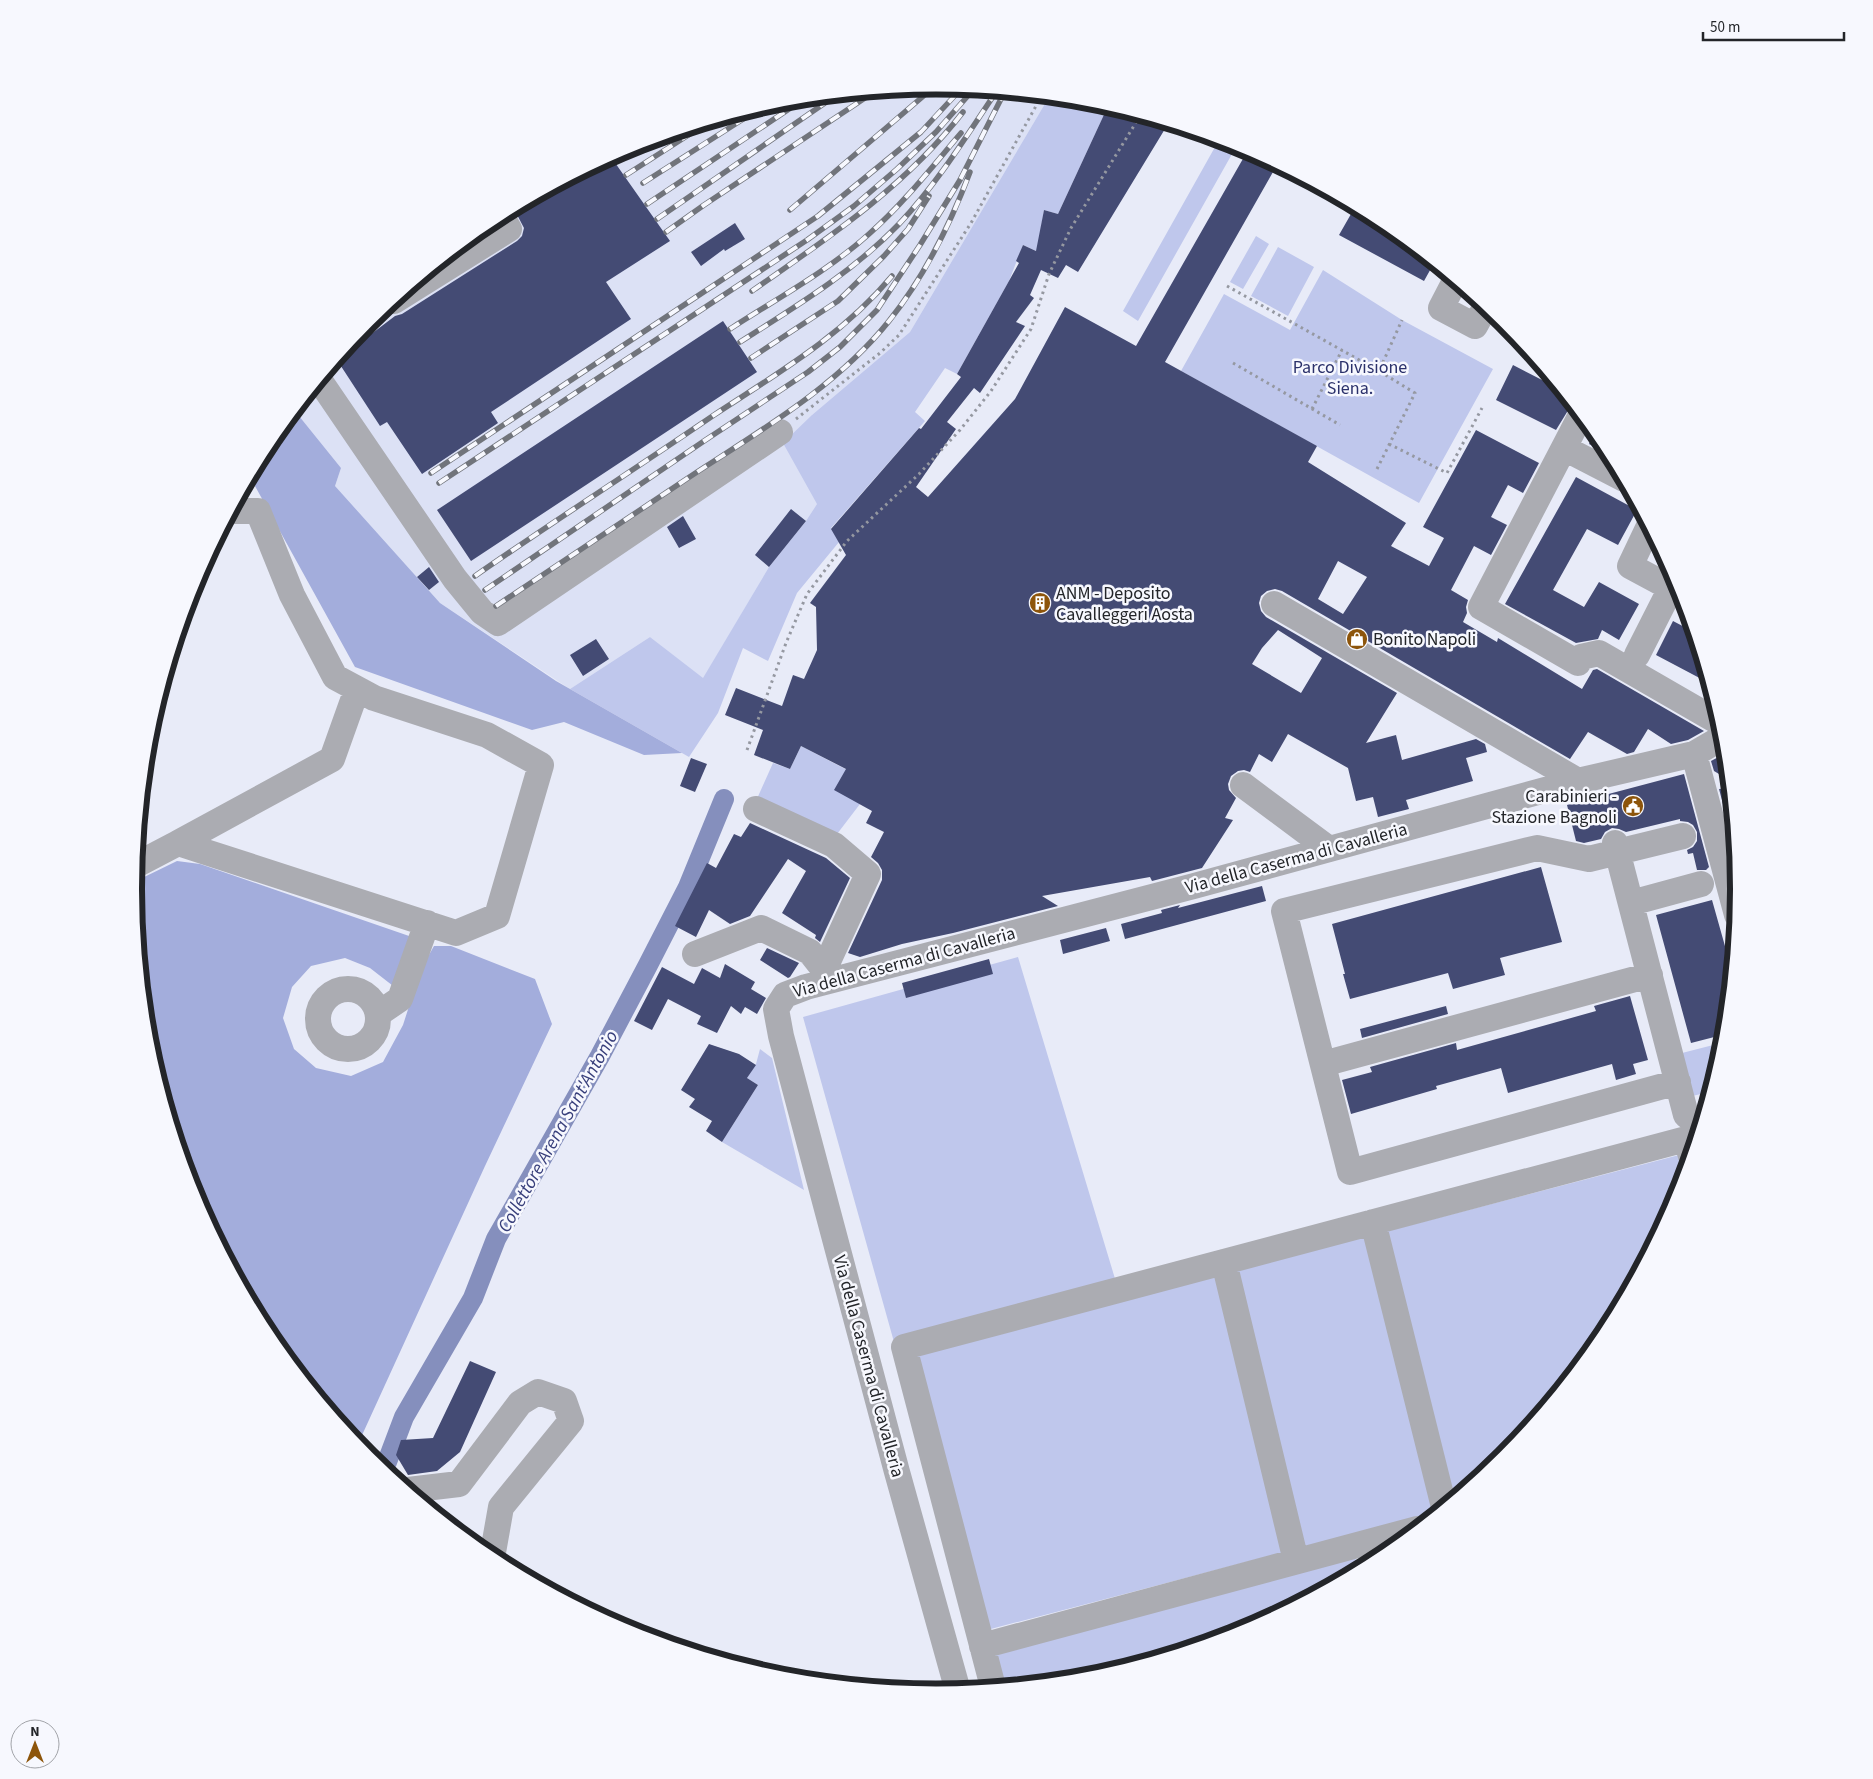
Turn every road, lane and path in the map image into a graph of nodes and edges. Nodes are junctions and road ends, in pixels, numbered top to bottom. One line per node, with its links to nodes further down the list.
1 (1038, 102): 17 (path)
2 (1137, 121): 29 (path)
3 (505, 223): 4 (street)
4 (428, 280)
5 (1227, 286): 9 (path)
6 (1453, 286): 7 (street)
7 (1482, 313)
8 (1402, 320): 11 (path)
9 (1342, 350): 11 (path); 14 (path)
10 (1233, 363): 14 (path)
11 (1379, 370): 18 (path)
12 (323, 385): 17 (street)
13 (1482, 408): 18 (path)
14 (1312, 409): 16 (path)
15 (1578, 421): 19 (street)
16 (1340, 425)
17 (780, 432)
18 (1389, 444): 20 (path)
19 (1564, 448): 21 (street); 27 (street)
20 (1377, 469)
21 (1613, 473)
22 (238, 511): 26 (street)
23 (1646, 532): 25 (street)
24 (1274, 604): 31 (street)
25 (1637, 656)
26 (357, 689): 35 (street); 42 (street)
27 (1712, 718)
28 (1717, 741): 30 (street, Via della Caserma di Cavalleria)
29 (747, 750)
30 (1694, 754): 31 (street, Via della Caserma di Cavalleria); 40 (street)
31 (1578, 782): 37 (street, Via della Caserma di Cavalleria)
32 (1243, 785): 37 (street)
33 (756, 808): 44 (street)
34 (1683, 836): 36 (street)
35 (178, 844): 38 (street); 42 (street)
36 (1616, 848): 41 (street); 47 (street)
37 (1328, 849): 44 (street, Via della Caserma di Cavalleria)
38 (143, 861)
39 (1700, 884): 41 (street)
40 (1731, 892)
41 (1631, 903): 45 (street)
42 (427, 924): 46 (street)
43 (695, 954): 44 (street)
44 (828, 975): 61 (street, Via della Caserma di Cavalleria)
45 (1650, 975): 47 (street); 48 (street)
46 (378, 1014)
47 (1323, 1064): 48 (street)
48 (1678, 1082): 49 (street)
49 (1696, 1123)
50 (1688, 1147): 51 (street)
51 (1373, 1222): 52 (street); 54 (street)
52 (1224, 1262): 58 (street); 59 (street)
53 (416, 1489): 56 (street)
54 (1443, 1501)
55 (1384, 1546): 57 (street)
56 (494, 1549)
57 (1367, 1554): 58 (street)
58 (1296, 1561): 59 (street)
59 (982, 1646): 60 (street)
60 (992, 1682)
61 (956, 1683)

